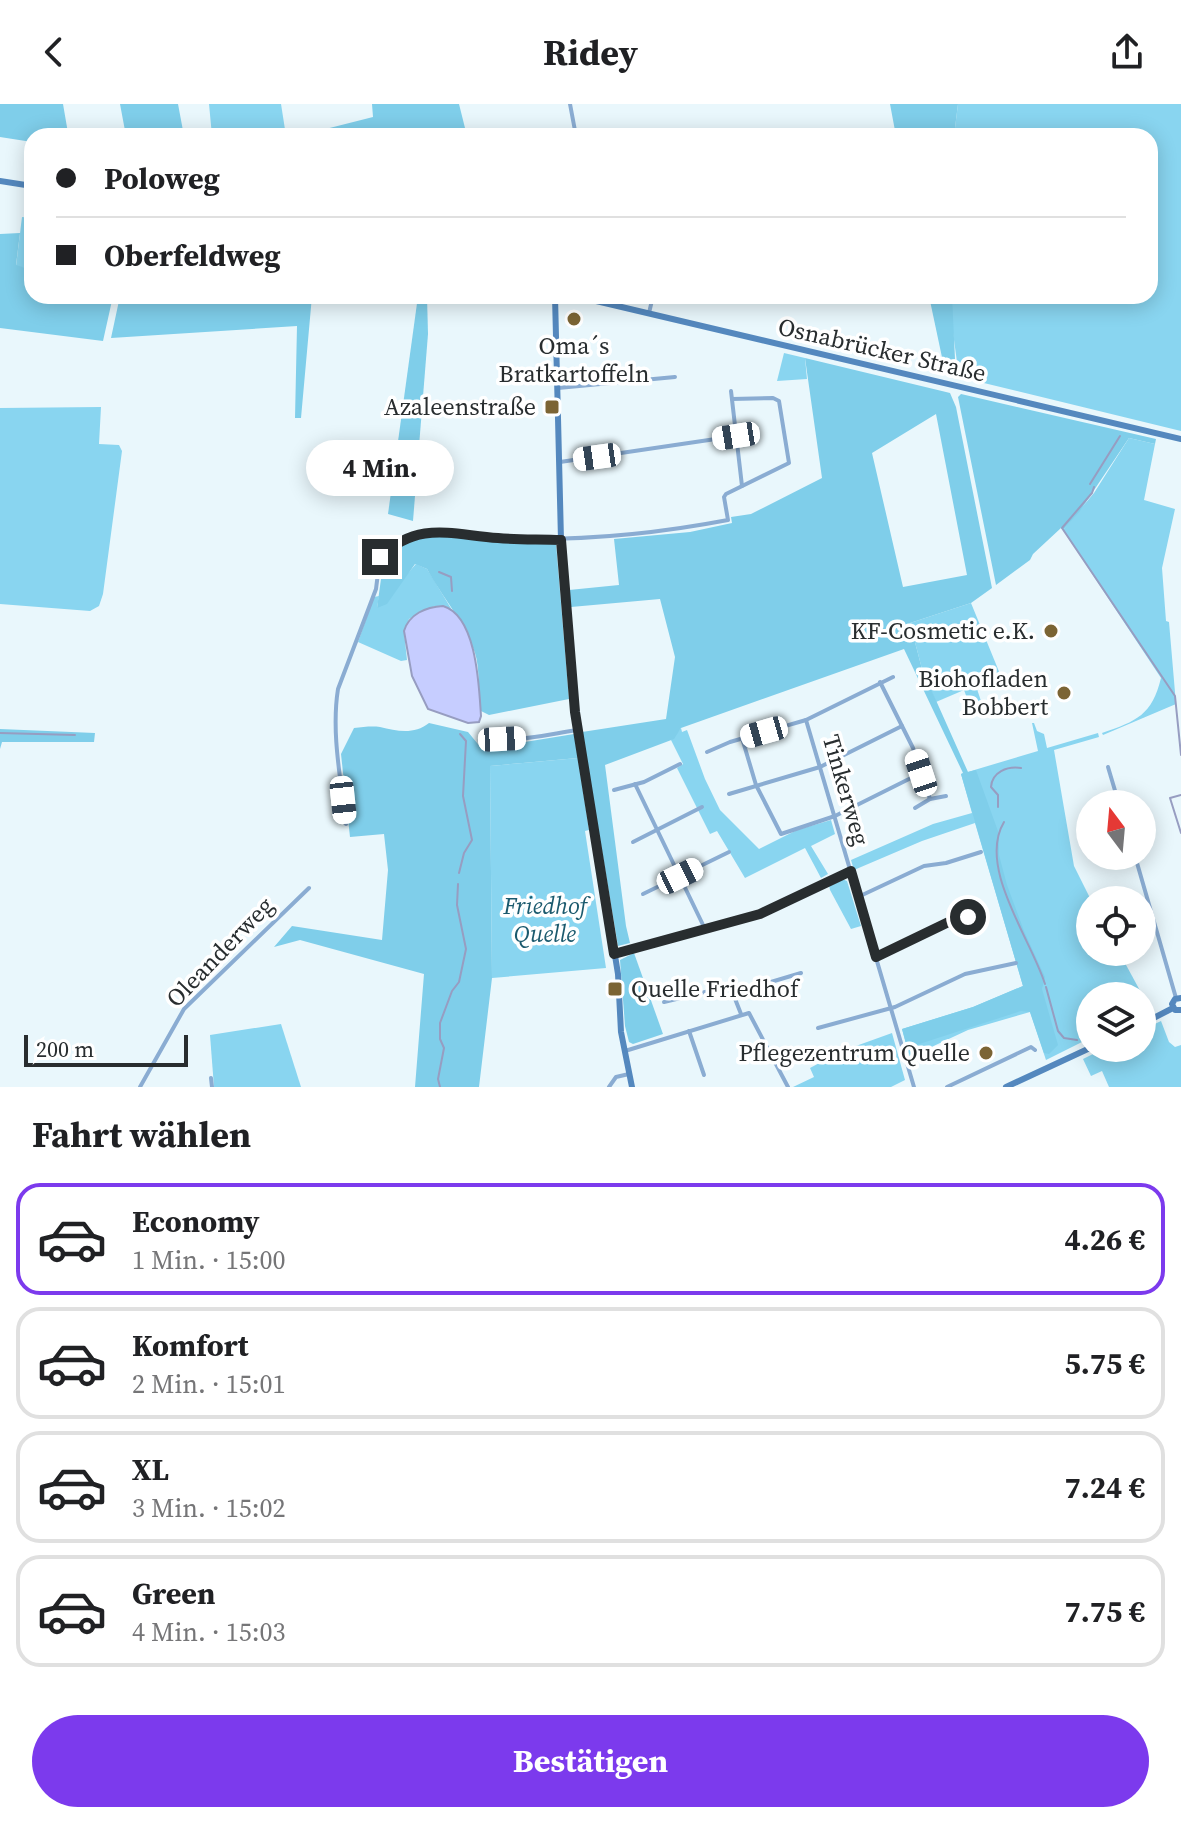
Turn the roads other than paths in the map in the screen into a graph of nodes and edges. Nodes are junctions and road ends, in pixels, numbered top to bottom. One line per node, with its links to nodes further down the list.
1 (570, 104): 2 (street)
2 (574, 128)
3 (0, 181): 4 (street)
4 (24, 185)
5 (555, 304): 10 (street)
6 (608, 304): 8 (street, Osnabrücker Straße)
7 (651, 304): 8 (street)
8 (649, 314): 14 (street, Osnabrücker Straße)
9 (675, 377): 10 (street)
10 (556, 388): 15 (street)
11 (731, 391): 12 (street)
12 (732, 399): 13 (street); 16 (street)
13 (736, 436): 15 (street); 16 (street)
14 (1181, 439)
15 (558, 462): 17 (street)
16 (742, 486): 17 (street)
17 (561, 540): 22 (street); 40 (street)
18 (893, 677): 19 (street)
19 (880, 682): 20 (street); 21 (street)
20 (806, 720): 24 (street); 27 (street, Tinkerweg)
21 (902, 726): 27 (street); 29 (street)
22 (578, 730): 23 (street); 53 (street)
23 (483, 735)
24 (742, 738): 25 (street); 31 (street)
25 (707, 752)
26 (680, 764): 30 (street)
27 (820, 767): 31 (street); 39 (street, Tinkerweg)
28 (1108, 767): 33 (street)
29 (921, 773): 36 (street); 39 (street)
30 (635, 784): 32 (street); 41 (street)
31 (756, 785): 34 (street); 39 (street)
32 (614, 790)
33 (1115, 790)
34 (729, 794)
35 (946, 796): 36 (street)
36 (930, 799): 38 (street)
37 (702, 807): 41 (street)
38 (915, 808)
39 (835, 816): 46 (street, Tinkerweg)
40 (346, 824)
41 (657, 830): 42 (street); 47 (street)
42 (633, 842)
43 (729, 852): 47 (street)
44 (981, 852): 50 (street)
45 (1139, 870): 58 (street)
46 (851, 871): 50 (street, Tinkerweg); 52 (street)
47 (680, 876): 49 (street); 52 (street)
48 (309, 888): 72 (street, Oleanderweg)
49 (643, 894)
50 (858, 897): 54 (street, Tinkerweg)
51 (972, 915): 54 (street)
52 (705, 929): 53 (street)
53 (614, 954): 67 (street)
54 (876, 957): 60 (street, Tinkerweg)
55 (1016, 963): 60 (street)
56 (801, 973): 57 (street)
57 (734, 993): 59 (street); 62 (street)
58 (1179, 998): 61 (street)
59 (664, 1002)
60 (891, 1008): 64 (street); 77 (street, Tinkerweg)
61 (1179, 1010): 63 (street)
62 (741, 1014): 65 (street); 76 (street)
63 (1156, 1019)
64 (818, 1028)
65 (689, 1031): 67 (street); 70 (street)
66 (1035, 1050): 78 (street)
67 (625, 1051): 69 (street)
68 (1076, 1054): 79 (street)
69 (630, 1073): 74 (street); 75 (street)
70 (704, 1075)
71 (211, 1078): 73 (street)
72 (140, 1087)
73 (212, 1087)
74 (609, 1087)
75 (632, 1087)
76 (788, 1087)
77 (914, 1087)
78 (947, 1087)
79 (1006, 1087)

